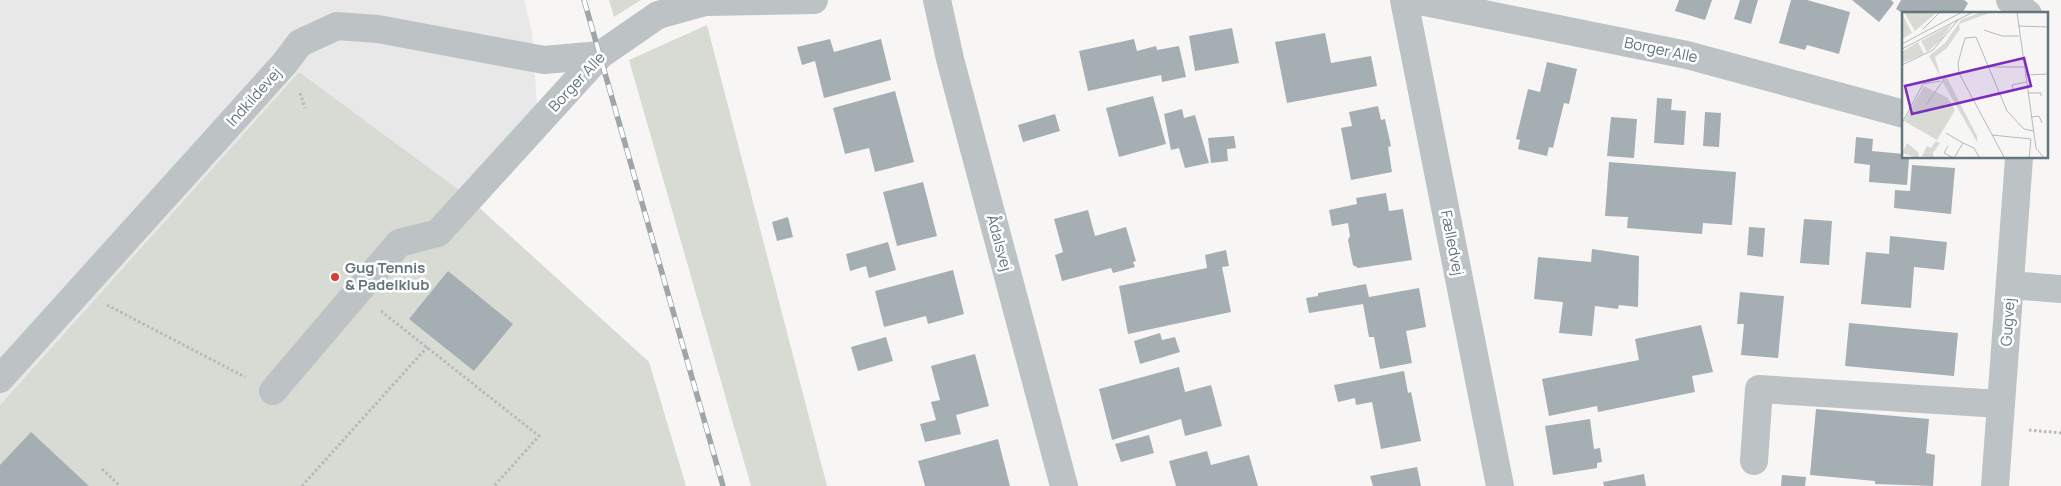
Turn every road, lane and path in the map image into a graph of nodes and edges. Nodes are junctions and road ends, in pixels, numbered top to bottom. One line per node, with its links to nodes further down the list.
1 (814, 0): 7 (street, Borger Alle)
2 (937, 0): 23 (street, Ådalsvej)
3 (1404, 0): 24 (street, Fælledvej)
4 (1416, 0): 8 (street, Borger Alle)
5 (2010, 0): 6 (street)
6 (2026, 12)
7 (600, 55): 12 (street, Borger Alle); 13 (street, Indkildevej)
8 (1902, 113)
9 (2019, 159): 10 (street, Gugvej)
10 (2010, 285): 11 (street); 17 (street, Gugvej)
11 (2061, 289)
12 (357, 293): 14 (path); 16 (street)
13 (76, 294): 15 (street, Indkildevej); 16 (path)
14 (428, 346): 21 (path); 22 (path)
15 (0, 379)
16 (272, 391)
17 (2001, 404): 18 (street); 25 (street, Gugvej)
18 (1754, 461)
19 (102, 469): 20 (path)
20 (120, 486)
21 (302, 486)
22 (494, 486)
23 (1064, 486)
24 (1500, 486)
25 (1995, 486)

